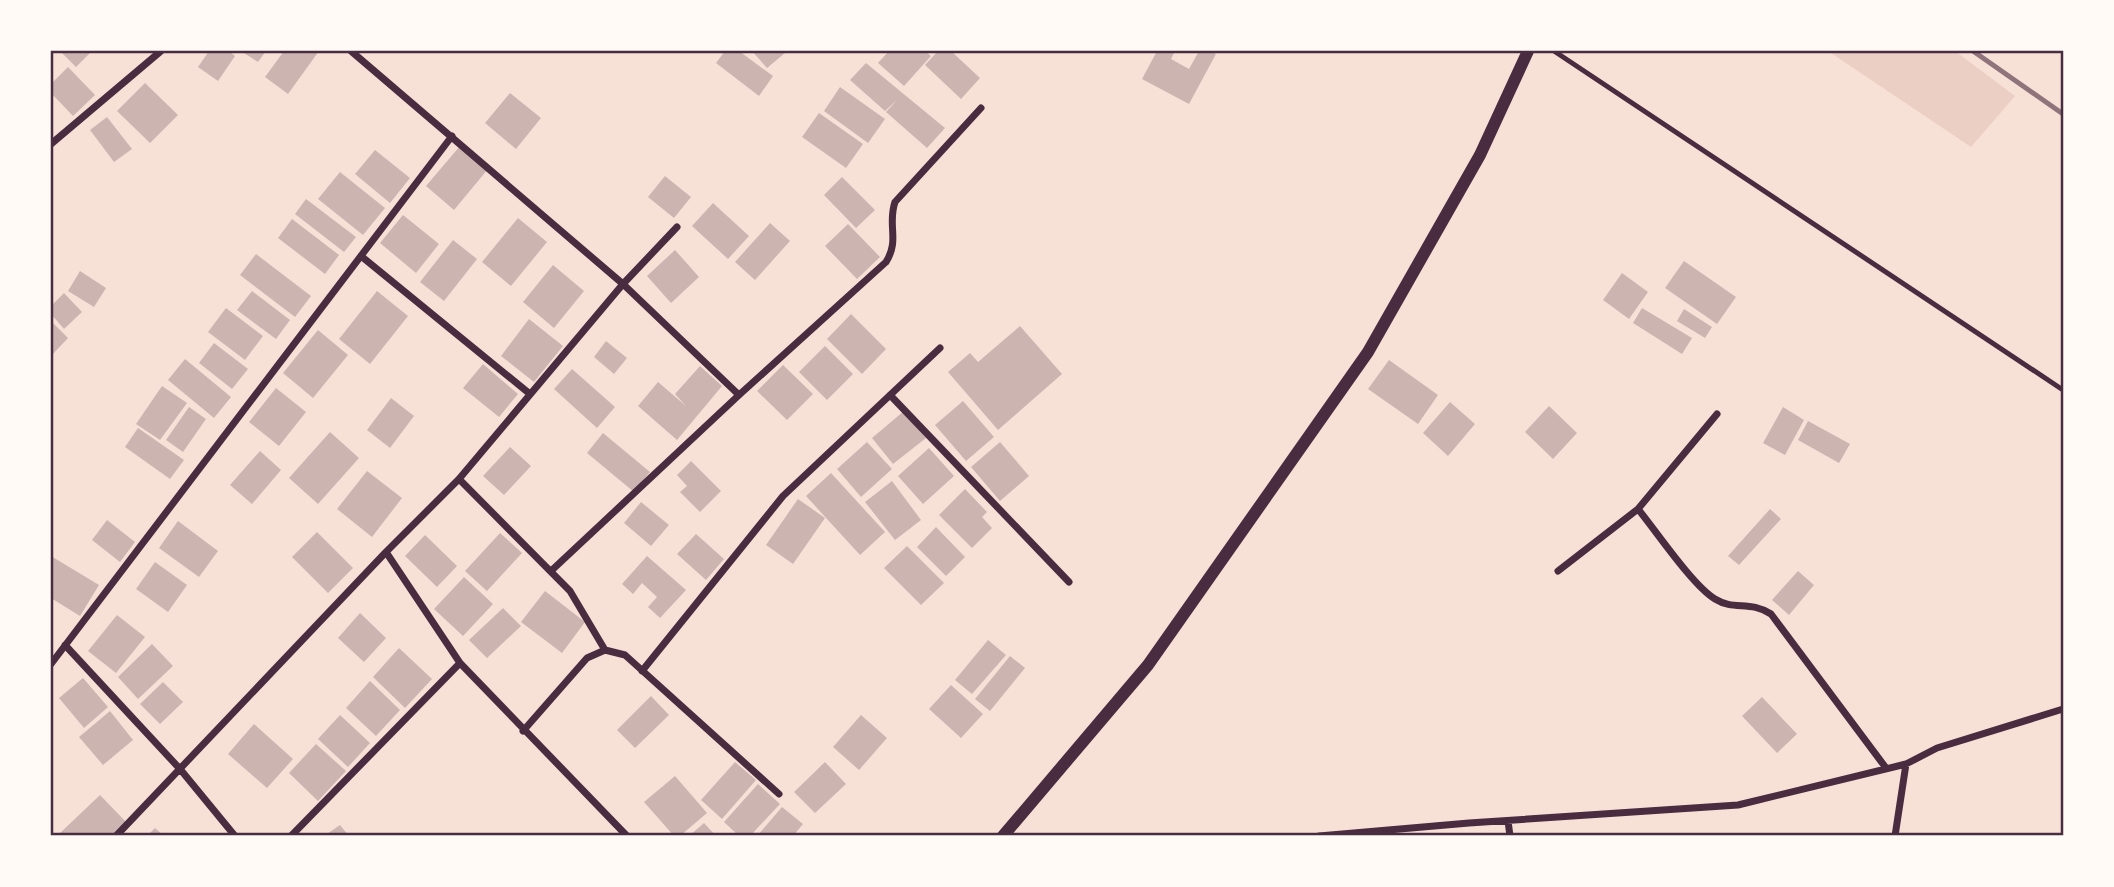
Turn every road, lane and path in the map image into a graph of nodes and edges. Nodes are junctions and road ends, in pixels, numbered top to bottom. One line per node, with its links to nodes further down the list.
1 (161, 51): 7 (street)
2 (351, 51): 6 (street)
3 (1528, 51): 39 (street)
4 (1554, 51): 12 (lane)
5 (981, 108): 14 (street)
6 (452, 136): 9 (street); 10 (street)
7 (51, 144)
8 (677, 227): 10 (street)
9 (361, 256): 13 (street); 23 (street)
10 (623, 284): 13 (street); 14 (street)
11 (940, 348): 15 (street)
12 (2063, 390)
13 (530, 394): 17 (street)
14 (738, 395): 20 (street)
15 (890, 395): 22 (street); 27 (street)
16 (1717, 414): 18 (street)
17 (459, 479): 19 (street); 20 (street)
18 (1638, 509): 21 (street); 31 (street)
19 (386, 552): 25 (street); 32 (street)
20 (551, 571): 24 (street)
21 (1558, 571)
22 (1069, 582)
23 (65, 645): 26 (street); 32 (street)
24 (605, 650): 27 (street); 29 (street)
25 (460, 663): 29 (street); 37 (street)
26 (51, 664)
27 (642, 671): 33 (street)
28 (2063, 709): 30 (street)
29 (523, 731): 38 (street)
30 (1906, 764): 31 (street); 42 (street)
31 (1886, 768): 34 (street)
32 (180, 769): 35 (street); 36 (street)
33 (779, 794)
34 (1508, 821): 40 (street); 41 (street)
35 (116, 836)
36 (235, 836)
37 (291, 836)
38 (627, 836)
39 (1003, 836)
40 (1319, 836)
41 (1510, 836)
42 (1895, 836)

